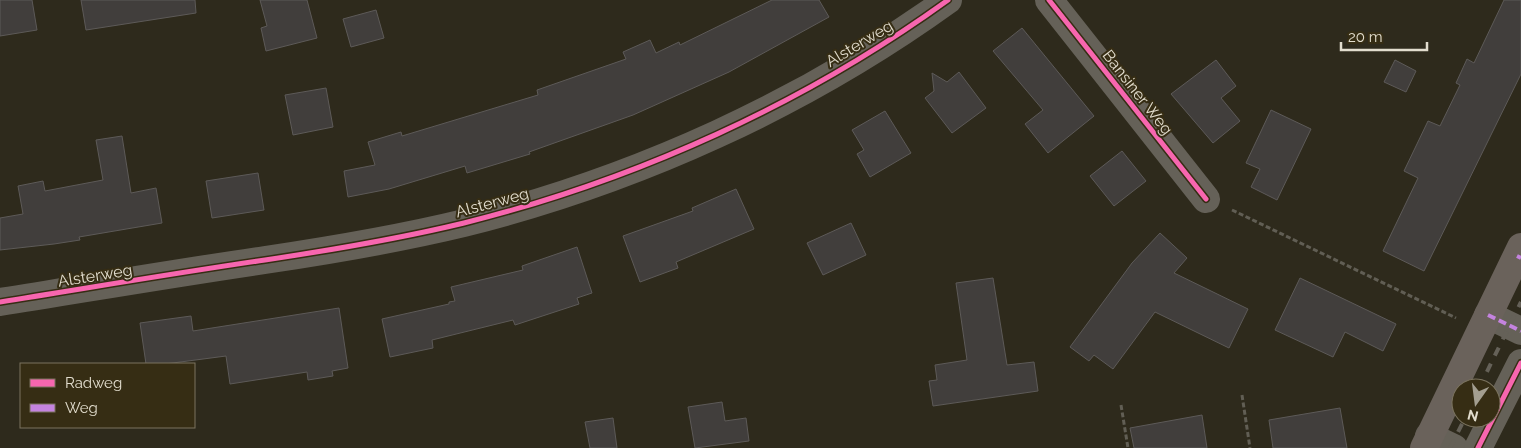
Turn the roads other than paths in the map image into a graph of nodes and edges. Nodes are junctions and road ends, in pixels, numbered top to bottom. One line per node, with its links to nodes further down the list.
1 (948, 0): 5 (street, Alsterweg)
2 (1049, 0): 3 (street, Bansiner Weg)
3 (1206, 199)
4 (1520, 254): 6 (main road)
5 (0, 302)
6 (1488, 315): 7 (street); 9 (main road)
7 (1521, 331)
8 (1521, 364): 11 (street)
9 (1427, 442): 10 (street)
10 (1454, 448)
11 (1478, 448)

